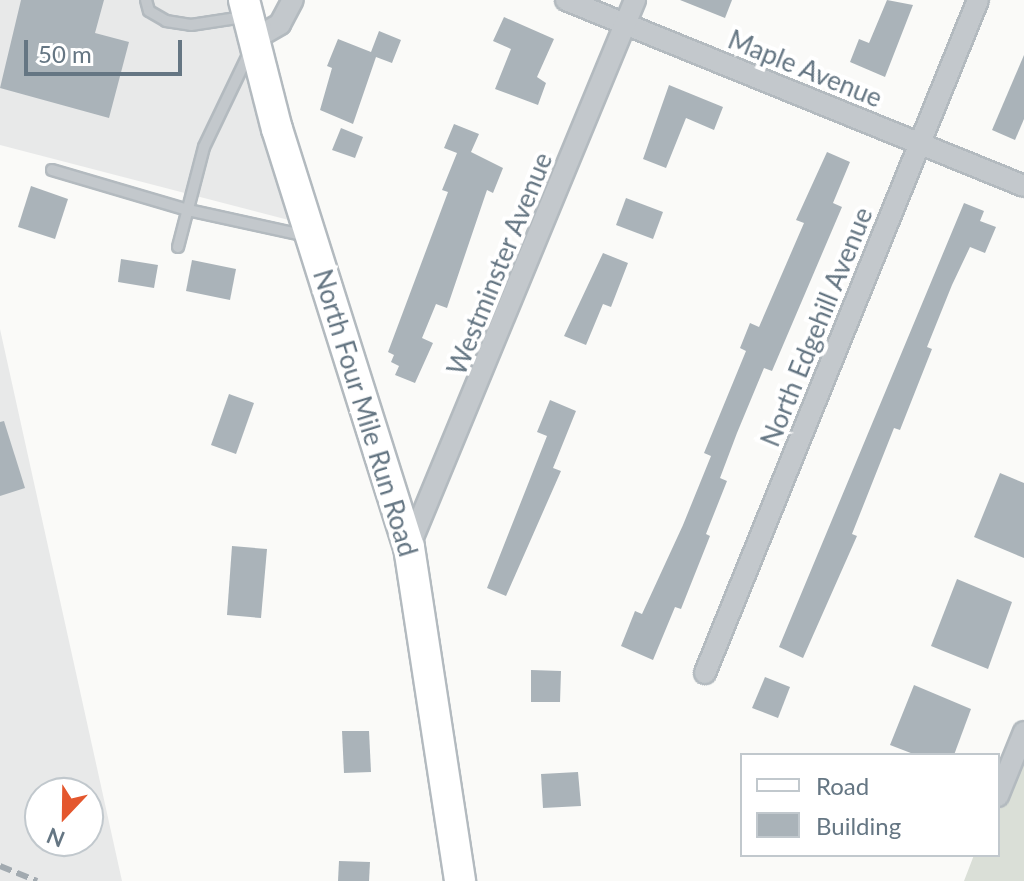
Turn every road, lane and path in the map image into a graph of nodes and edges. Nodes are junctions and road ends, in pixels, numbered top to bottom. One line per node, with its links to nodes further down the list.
1 (146, 0): 6 (lane)
2 (293, 0): 6 (street)
3 (566, 0): 7 (street, Maple Avenue)
4 (635, 0): 7 (street, Westminster Avenue)
5 (978, 0): 8 (street, North Edgehill Avenue)
6 (250, 18): 11 (lane); 12 (street, North Four Mile Run Road)
7 (626, 24): 8 (street, Maple Avenue); 14 (street, Westminster Avenue)
8 (920, 144): 10 (street, Maple Avenue); 15 (street, North Edgehill Avenue)
9 (52, 170): 11 (lane)
10 (1024, 186)
11 (188, 210): 12 (lane); 13 (lane)
12 (312, 237): 14 (street, North Four Mile Run Road)
13 (178, 247)
14 (409, 547): 18 (street, North Four Mile Run Road)
15 (705, 673)
16 (1024, 732): 17 (street)
17 (1000, 791)
18 (460, 881)

